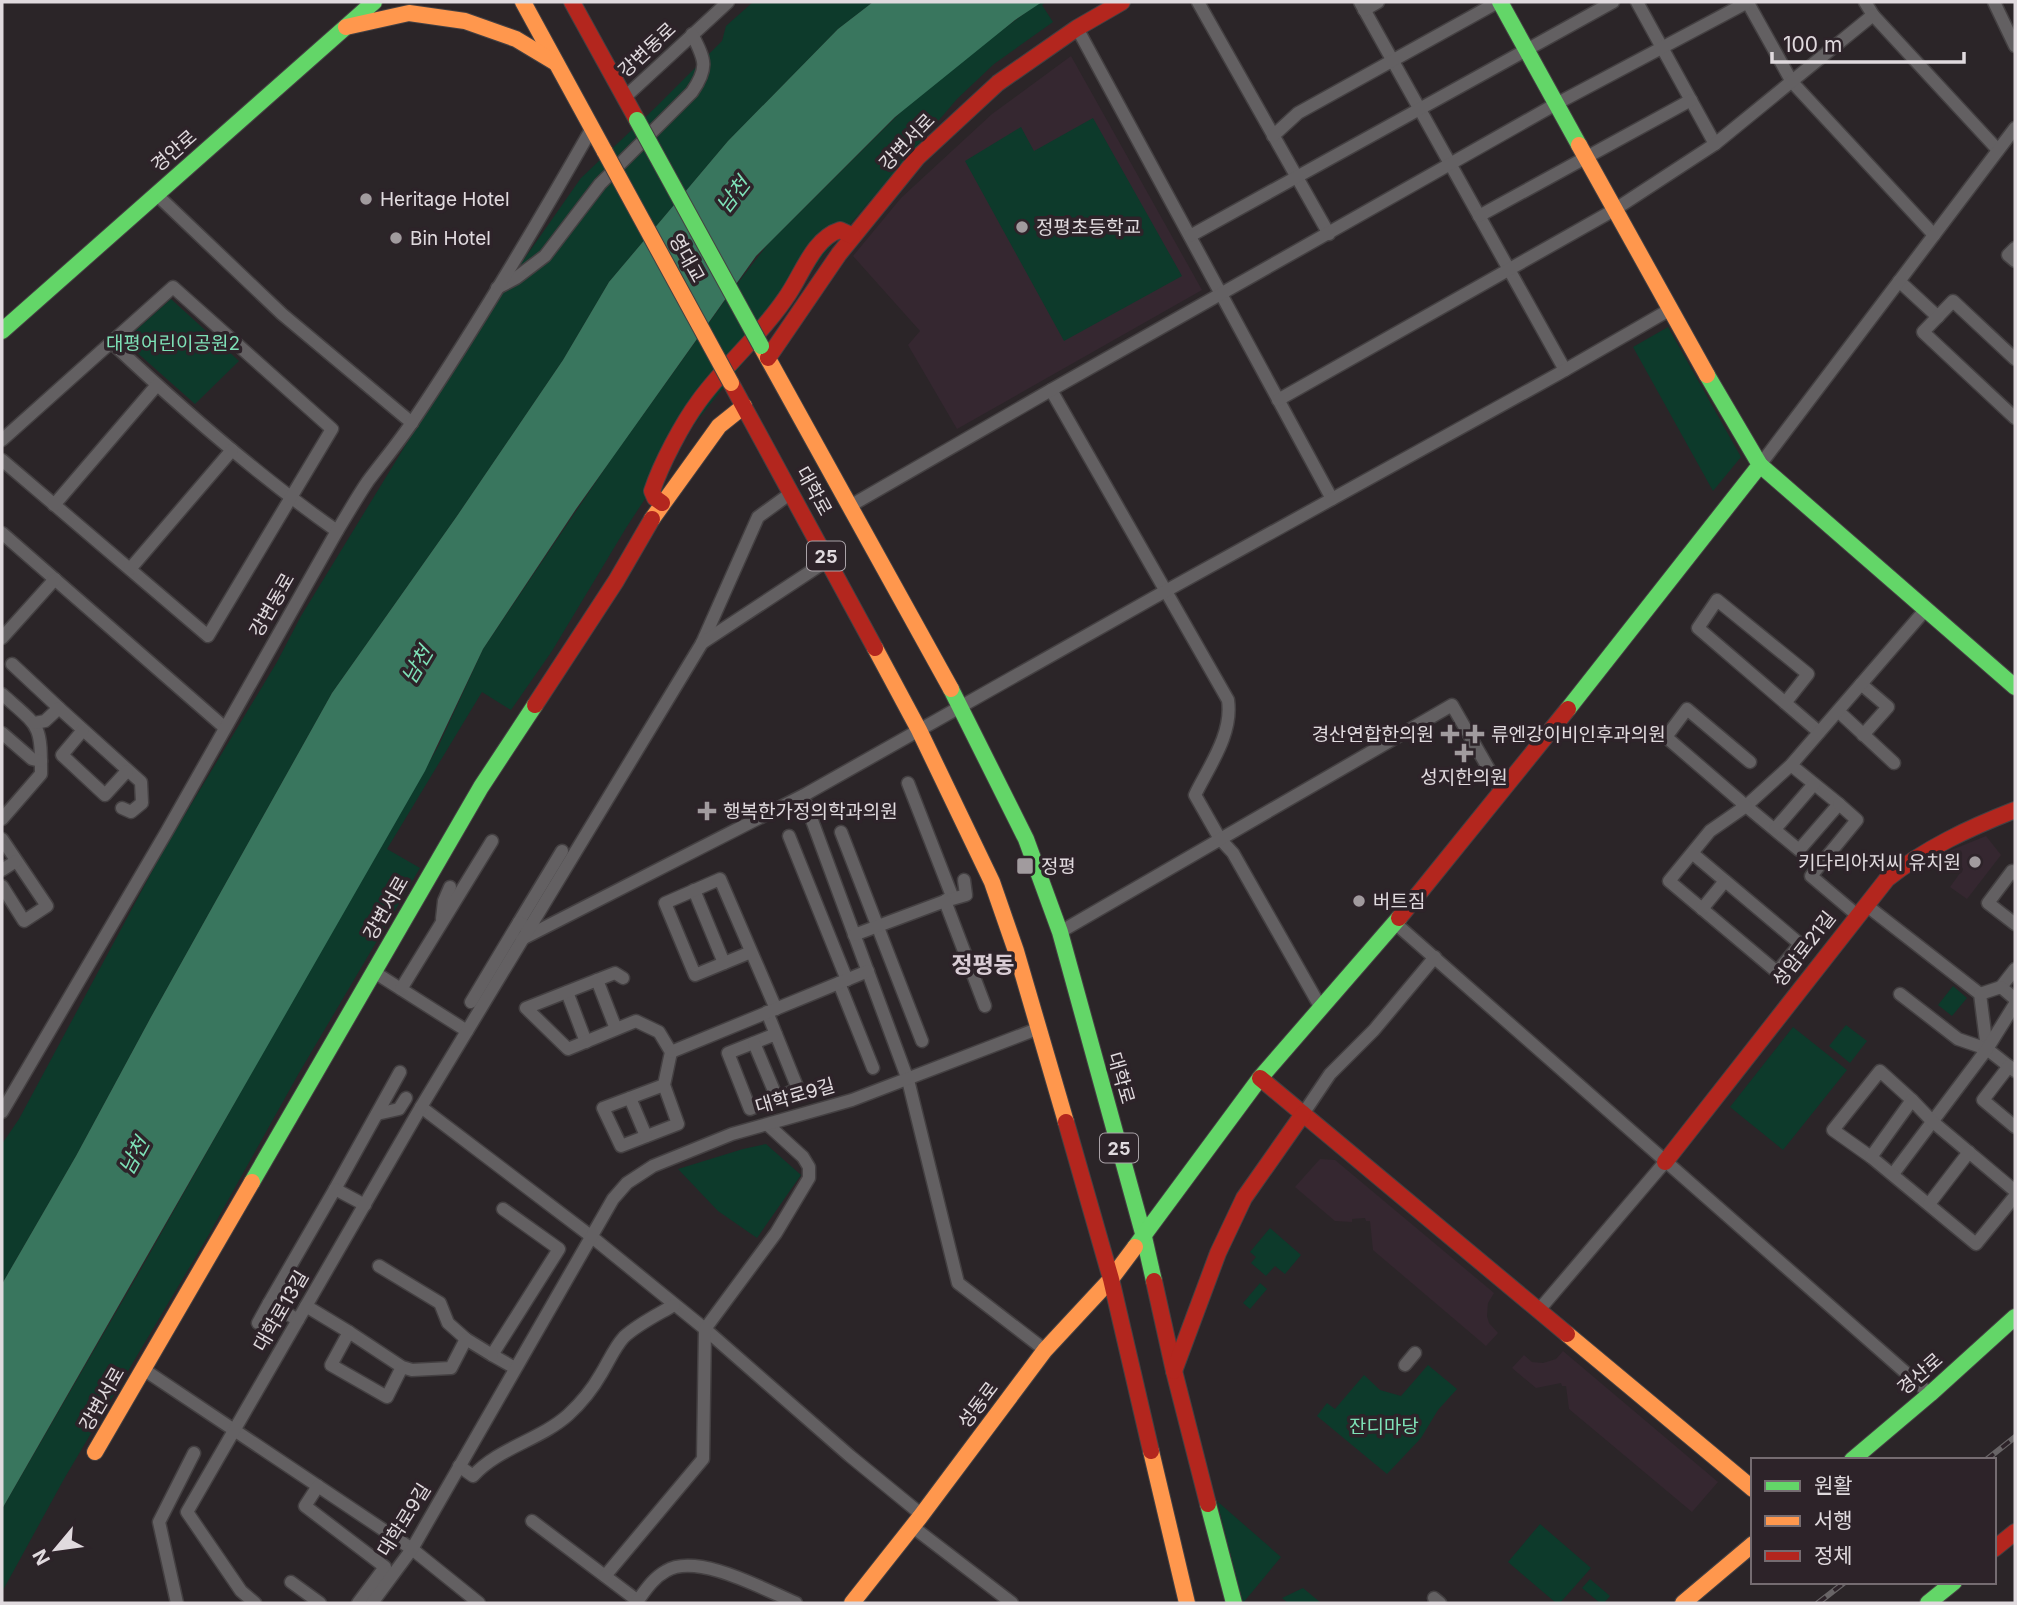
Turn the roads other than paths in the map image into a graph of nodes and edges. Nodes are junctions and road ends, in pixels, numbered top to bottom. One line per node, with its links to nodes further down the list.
1 (359, 2): 18 (street)
2 (374, 2): 18 (street, 경안로)
3 (523, 2): 26 (street, 25)
4 (572, 2): 19 (street, 영대교)
5 (582, 2): 19 (street)
6 (728, 2): 21 (street, 강변동로)
7 (1122, 2): 20 (street, 강변서로)
8 (1198, 2): 34 (street)
9 (1378, 2): 16 (street)
10 (1499, 2): 24 (street); 25 (street)
11 (1613, 2): 24 (street)
12 (1637, 2): 23 (street)
13 (1748, 2): 23 (street); 27 (street)
14 (1865, 2): 17 (street)
15 (1994, 2): 22 (street)
16 (1362, 6): 25 (street)
17 (1873, 15): 27 (street); 36 (street)
18 (346, 27): 26 (street); 40 (street, 경안로)
19 (585, 27): 28 (street, 영대교)
20 (1077, 28): 45 (street, 강변서로); 46 (street)
21 (692, 34): 28 (street, 강변동로); 51 (street)
22 (2015, 46)
23 (1662, 48): 29 (street); 30 (street)
24 (1526, 49): 30 (street); 31 (street)
25 (1392, 61): 31 (street); 34 (street)
26 (556, 63): 32 (street, 25)
27 (1791, 82): 35 (street); 44 (street)
28 (624, 98): 57 (street, 영대교, bridge)
29 (1690, 100): 35 (street); 37 (street)
30 (1556, 104): 37 (street); 38 (street)
31 (1419, 109): 38 (street); 39 (street)
32 (592, 128): 51 (street, 강변동로); 60 (street, 영대교 / 25, bridge)
33 (2015, 128): 36 (street)
34 (1273, 136): 39 (street)
35 (1714, 144): 41 (street)
36 (1998, 150): 44 (street)
37 (1585, 158): 41 (street); 42 (street)
38 (1451, 165): 42 (street); 43 (street)
39 (1296, 177): 43 (street); 46 (street)
40 (156, 194): 55 (street, 경안로); 66 (street)
41 (1614, 210): 49 (street); 53 (street)
42 (1479, 216): 49 (street)
43 (1329, 234): 52 (street)
44 (1934, 235): 50 (street)
45 (853, 236): 57 (street, 강변서로); 74 (street)
46 (1190, 236): 52 (street)
47 (2015, 248): 48 (street)
48 (2015, 261)
49 (1509, 270): 59 (street); 63 (street)
50 (1899, 281): 54 (street); 70 (street)
51 (496, 289): 66 (street, 강변동로)
52 (1221, 295): 62 (street); 63 (street)
53 (1669, 310): 59 (street); 70 (street)
54 (1938, 317): 58 (street); 65 (street)
55 (2, 331)
56 (111, 342): 61 (street); 67 (street); 72 (street)
57 (764, 352): 76 (street, 영대교)
58 (2015, 359)
59 (1565, 370): 73 (street)
60 (731, 383): 64 (street, 대학로 / 25)
61 (158, 385): 68 (street); 75 (street)
62 (1051, 390): 76 (street); 82 (street)
63 (1278, 400): 73 (street)
64 (744, 406): 71 (street, 대학로 / 25); 74 (street, 강변서로)
65 (2015, 418)
66 (412, 423): 77 (street, 강변동로)
67 (2, 440)
68 (232, 450): 72 (street); 80 (street)
69 (2, 460): 75 (street)
70 (1760, 465): 83 (street); 108 (street, 성동로)
71 (791, 493): 79 (street, 대학로 / 25); 85 (street)
72 (290, 499): 77 (street); 80 (street)
73 (1332, 499): 82 (street)
74 (662, 503): 146 (street, 강변서로)
75 (54, 505): 80 (street)
76 (850, 506): 91 (street, 대학로)
77 (337, 531): 95 (street, 강변동로)
78 (2, 533): 81 (street)
79 (828, 560): 85 (street); 97 (street, 대학로 / 25)
80 (130, 569)
81 (55, 579): 84 (street); 95 (street)
82 (1165, 591): 91 (street); 119 (street)
83 (1926, 609): 87 (street); 88 (street)
84 (2, 638)
85 (702, 643): 139 (street)
86 (12, 664): 92 (street)
87 (1861, 684): 93 (street); 100 (street)
88 (2015, 688)
89 (2, 694): 94 (street)
90 (1785, 703): 90 (street); 98 (street)
91 (960, 706): 97 (street); 138 (street, 대학로 / 25)
92 (60, 708): 94 (street); 96 (street)
93 (1838, 711): 98 (street); 100 (street)
94 (35, 723): 101 (street)
95 (224, 727): 182 (street, 강변동로)
96 (83, 730): 105 (street); 105 (street)
97 (919, 730): 109 (street); 162 (street, 대학로 / 25)
98 (1819, 732): 104 (street)
99 (2, 733): 101 (street)
100 (1863, 735): 103 (street)
101 (41, 761): 114 (street)
102 (1750, 762): 111 (street)
103 (1894, 763)
104 (1791, 765): 107 (street); 111 (street)
105 (127, 771): 112 (street)
106 (908, 783): 131 (street)
107 (1814, 783): 110 (street); 115 (street)
108 (1502, 792): 119 (street); 135 (street, 성동로)
109 (803, 796): 139 (street); 140 (street)
110 (1839, 804): 115 (street); 133 (street)
111 (1746, 806): 115 (street); 122 (street)
112 (122, 808)
113 (2015, 810): 133 (street, 성암로21길)
114 (2, 819)
115 (1775, 829)
116 (841, 832): 137 (street)
117 (789, 836): 149 (street)
118 (2, 839): 123 (street)
119 (1220, 839): 138 (street); 158 (street)
120 (492, 841): 134 (street)
121 (562, 850): 139 (street)
122 (1692, 853): 127 (street); 132 (street)
123 (16, 861): 124 (street); 128 (street)
124 (2, 870)
125 (2015, 874): 136 (street)
126 (964, 880): 131 (street)
127 (1725, 881): 132 (street); 132 (street)
128 (2, 886)
129 (450, 887): 134 (street)
130 (694, 890): 141 (street); 143 (street); 143 (street)
131 (945, 901): 137 (street); 157 (street)
132 (1702, 909)
133 (1861, 910): 154 (street); 191 (street, 성암로21길)
134 (442, 923): 151 (street)
135 (1395, 923): 142 (street); 158 (street, 성동로)
136 (2015, 924)
137 (877, 926): 140 (street); 165 (street)
138 (1060, 932): 200 (street, 대학로 / 25)
139 (522, 933): 156 (street); 163 (street, 대학로13길)
140 (854, 935): 145 (street)
141 (751, 952): 143 (street); 159 (street)
142 (1435, 957): 184 (street); 191 (street)
143 (724, 963)
144 (2015, 969): 150 (street)
145 (867, 971): 149 (street); 175 (street)
146 (374, 972): 151 (street); 219 (street, 강변서로)
147 (622, 978): 148 (street)
148 (597, 980): 152 (street); 161 (street)
149 (843, 981): 159 (street); 171 (street)
150 (2001, 987): 154 (street); 155 (street)
151 (401, 989): 163 (street)
152 (567, 992): 166 (street); 166 (street)
153 (1900, 994): 169 (street)
154 (1980, 994): 169 (street)
155 (2015, 1001): 169 (street)
156 (471, 1002)
157 (985, 1006)
158 (1321, 1008): 174 (street, 성동로)
159 (771, 1011): 160 (street); 164 (street)
160 (733, 1026): 168 (street); 170 (street)
161 (616, 1029): 166 (street); 170 (street)
162 (1037, 1029): 175 (street, 대학로9길); 202 (street, 대학로 / 25)
163 (467, 1031): 181 (street, 대학로13길)
164 (776, 1034): 167 (street); 179 (street)
165 (922, 1041)
166 (586, 1042)
167 (754, 1043): 168 (street); 179 (street)
168 (741, 1048): 179 (street)
169 (1987, 1049): 172 (street); 185 (street)
170 (671, 1052): 176 (street)
171 (873, 1068)
172 (2012, 1068): 187 (street)
173 (400, 1072): 183 (street)
174 (1260, 1078): 184 (street); 200 (street, 성동로)
175 (908, 1080): 186 (street, 대학로9길); 213 (street)
176 (664, 1085): 178 (street); 188 (street)
177 (406, 1098): 183 (street)
178 (630, 1098): 188 (street); 188 (street)
179 (777, 1098)
180 (1912, 1100): 185 (street); 190 (street); 190 (street)
181 (421, 1107): 197 (street, 대학로13길); 199 (street)
182 (2, 1112)
183 (377, 1114): 193 (street)
184 (1303, 1114): 206 (street); 220 (street)
185 (1933, 1122): 189 (street); 192 (street)
186 (768, 1125): 199 (street, 대학로9길); 210 (street)
187 (2015, 1127)
188 (646, 1136)
189 (1969, 1153): 194 (street); 196 (street)
190 (1871, 1157): 192 (street)
191 (1665, 1162): 206 (street); 221 (street)
192 (1893, 1174): 196 (street)
193 (335, 1189): 197 (street); 203 (street)
194 (2015, 1191)
195 (2015, 1196): 196 (street)
196 (1929, 1204)
197 (365, 1205): 205 (street, 대학로13길)
198 (503, 1209): 215 (street)
199 (592, 1237): 204 (street); 218 (street, 대학로9길)
200 (1144, 1237): 202 (street, 성동로); 220 (street, 대학로 / 25)
201 (379, 1266): 212 (street)
202 (1111, 1279): 213 (street, 성동로); 248 (street, 대학로 / 25)
203 (269, 1303): 208 (street); 209 (street)
204 (674, 1305): 210 (street); 226 (street)
205 (306, 1306): 208 (street, 대학로13길); 211 (street)
206 (1539, 1310): 228 (street)
207 (2015, 1317): 221 (street, 경산로)
208 (298, 1320): 222 (street, 대학로13길)
209 (258, 1323)
210 (705, 1329): 230 (street); 235 (street)
211 (349, 1332): 217 (street); 217 (street)
212 (466, 1339): 215 (street); 217 (street)
213 (1045, 1350): 230 (street, 성동로)
214 (1415, 1353): 216 (street)
215 (492, 1355): 218 (street)
216 (1405, 1365)
217 (402, 1367)
218 (515, 1368): 226 (street, 대학로9길)
219 (143, 1369): 222 (street); 223 (street, 강변서로)
220 (1174, 1371): 249 (street, 대학로 / 25)
221 (1930, 1394): 225 (street, 경산로)
222 (234, 1430): 227 (street); 240 (street, 대학로13길)
223 (95, 1452)
224 (194, 1453): 239 (street)
225 (1854, 1458)
226 (459, 1466): 234 (street, 대학로9길)
227 (318, 1486): 234 (street); 242 (street)
228 (1751, 1487)
229 (532, 1521): 235 (street)
230 (917, 1521): 246 (street, 성동로); 247 (street)
231 (2015, 1532): 233 (street)
232 (1751, 1546): 250 (street)
233 (1996, 1547)
234 (412, 1549): 243 (street, 대학로9길); 244 (street)
235 (605, 1576): 238 (street)
236 (290, 1582): 241 (street)
237 (1952, 1584): 251 (street)
238 (637, 1602): 245 (street)
239 (177, 1603)
240 (256, 1603)
241 (320, 1603)
242 (358, 1603)
243 (372, 1603)
244 (480, 1603)
245 (796, 1603)
246 (852, 1603)
247 (1012, 1603)
248 (1187, 1603)
249 (1234, 1603)
250 (1683, 1603)
251 (1928, 1603)

